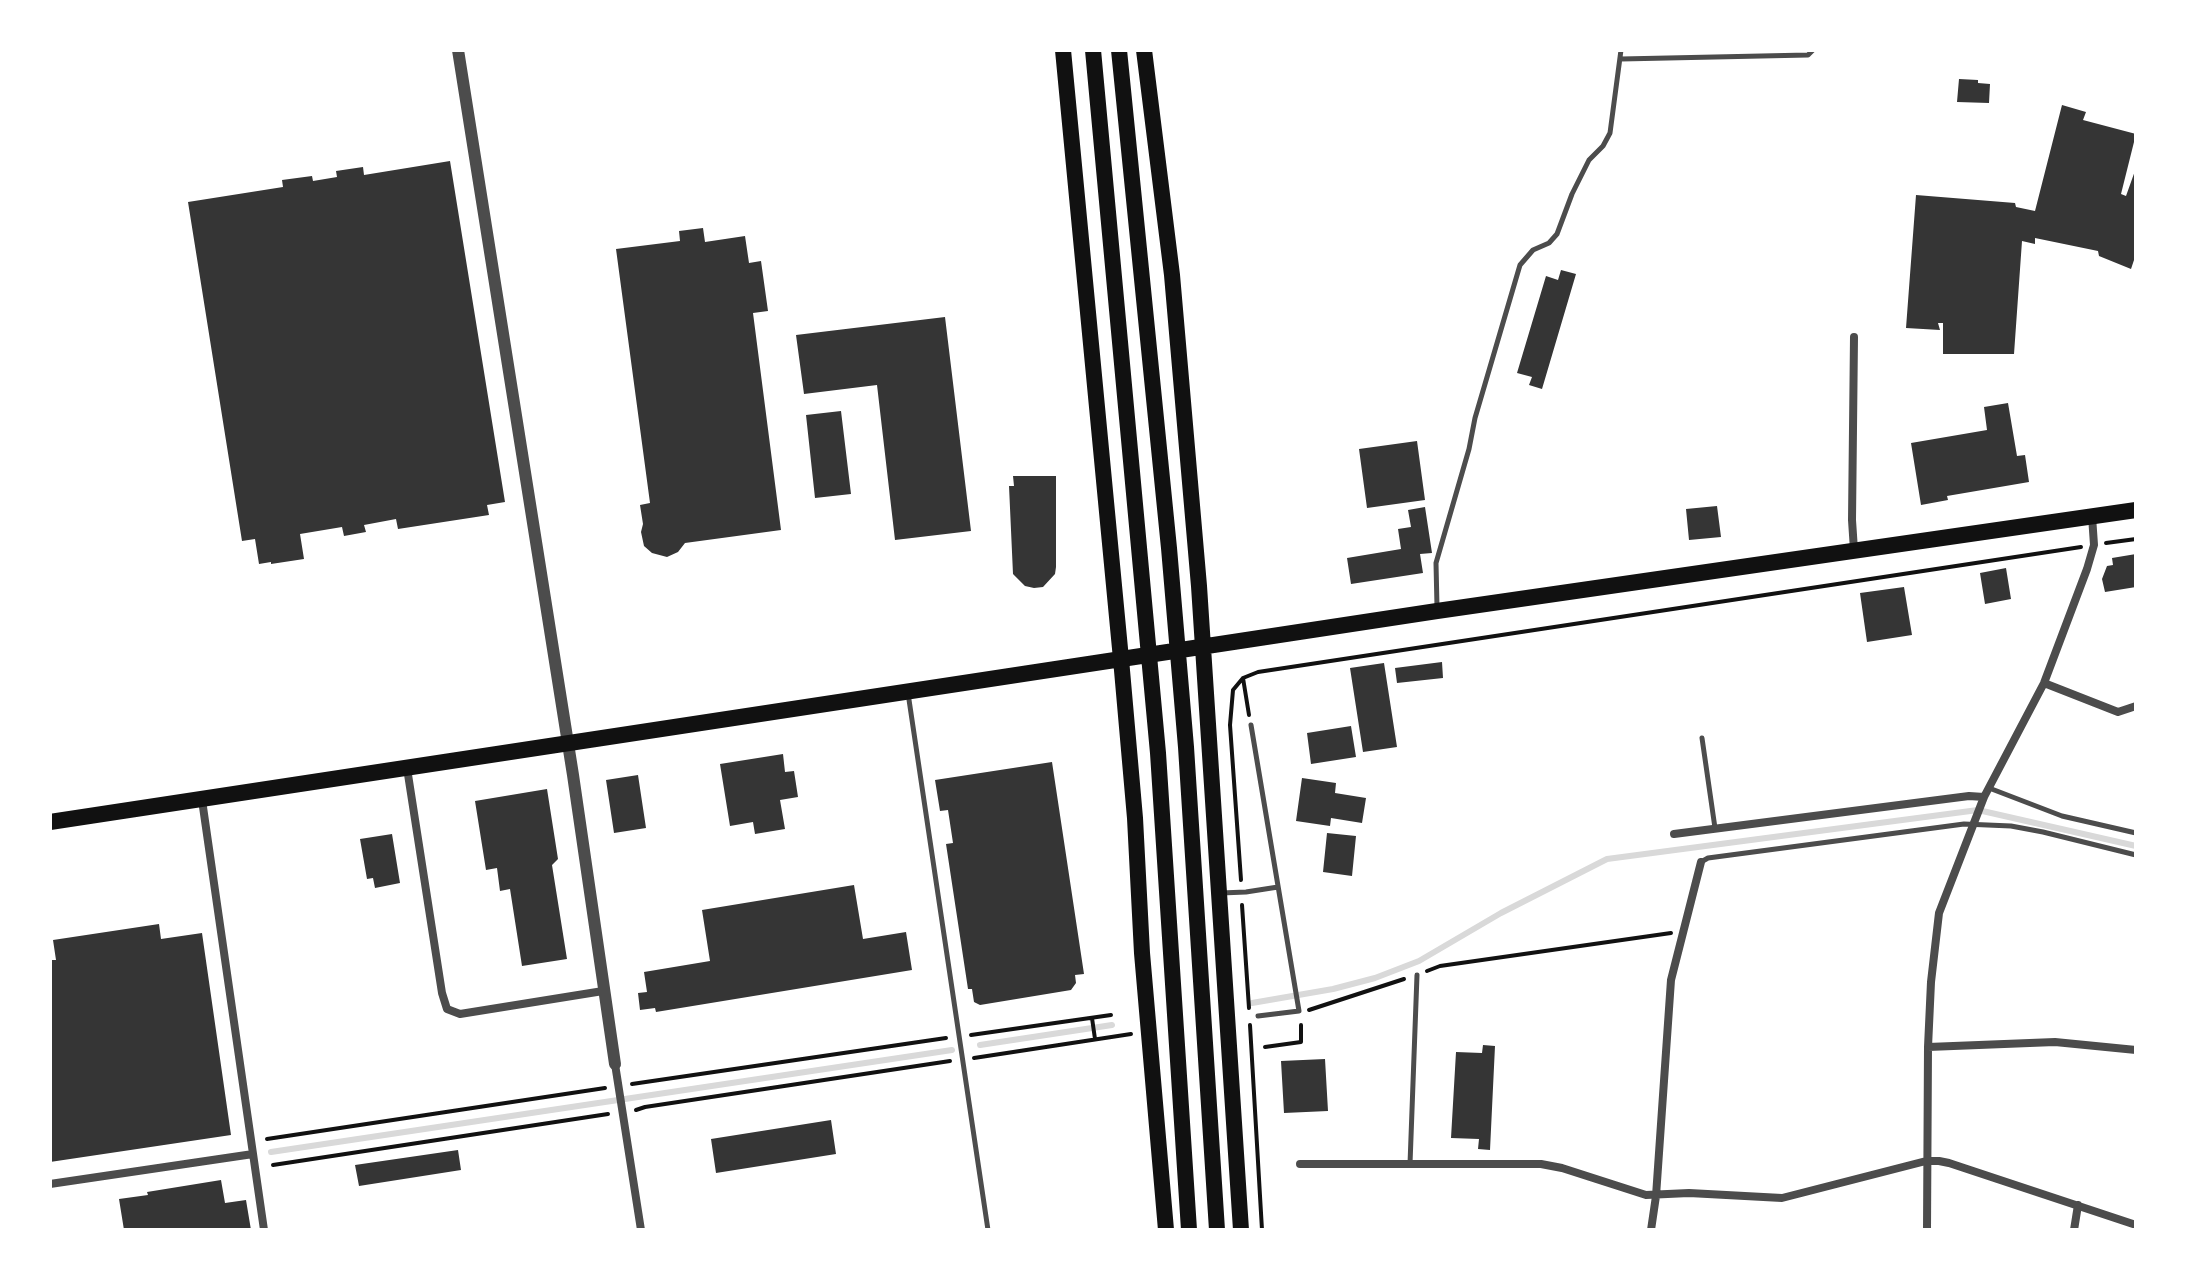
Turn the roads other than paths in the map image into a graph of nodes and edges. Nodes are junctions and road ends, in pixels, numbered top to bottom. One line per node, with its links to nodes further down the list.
1 (458, 50): 21 (street)
2 (1063, 50): 15 (highway)
3 (1093, 50): 53 (highway)
4 (1119, 50): 54 (highway)
5 (1144, 50): 14 (highway)
6 (1621, 50): 8 (lane)
7 (1813, 50): 8 (lane)
8 (1621, 59): 13 (lane)
9 (1854, 337): 12 (street)
10 (2136, 510): 11 (highway)
11 (2092, 516): 12 (highway); 16 (street)
12 (1854, 550): 13 (highway)
13 (1437, 611): 14 (highway)
14 (1203, 646): 15 (highway); 34 (highway)
15 (1121, 659): 17 (highway); 52 (highway)
16 (2044, 683): 18 (street); 23 (street)
17 (908, 691): 21 (highway); 51 (lane)
18 (2136, 706)
19 (1251, 725): 33 (lane)
20 (1702, 738): 28 (lane)
21 (568, 744): 22 (highway); 36 (street)
22 (407, 768): 25 (highway); 36 (street)
23 (1989, 788): 24 (street); 29 (lane)
24 (1984, 797): 27 (street); 28 (street)
25 (202, 800): 26 (highway); 41 (street)
26 (50, 822)
27 (1974, 824): 31 (lane); 32 (lane); 38 (street)
28 (1715, 828): 30 (street)
29 (2136, 833)
30 (1674, 834)
31 (2136, 855)
32 (1701, 862): 46 (street)
33 (1278, 887): 34 (lane); 37 (lane)
34 (1220, 893): 55 (highway)
35 (1417, 975): 44 (lane)
36 (603, 991): 40 (street)
37 (1258, 1016)
38 (1928, 1047): 39 (street); 42 (street)
39 (2136, 1050)
40 (615, 1064): 50 (street)
41 (253, 1154): 45 (street); 49 (street)
42 (1926, 1161): 46 (street); 47 (street); 57 (street)
43 (1300, 1164): 44 (street)
44 (1410, 1165): 46 (street)
45 (50, 1184)
46 (1656, 1196): 56 (street)
47 (2078, 1205): 48 (street); 58 (street)
48 (2136, 1225)
49 (264, 1230)
50 (641, 1230)
51 (988, 1230)
52 (1166, 1230)
53 (1189, 1230)
54 (1217, 1230)
55 (1241, 1230)
56 (1651, 1230)
57 (1927, 1230)
58 (2074, 1230)

